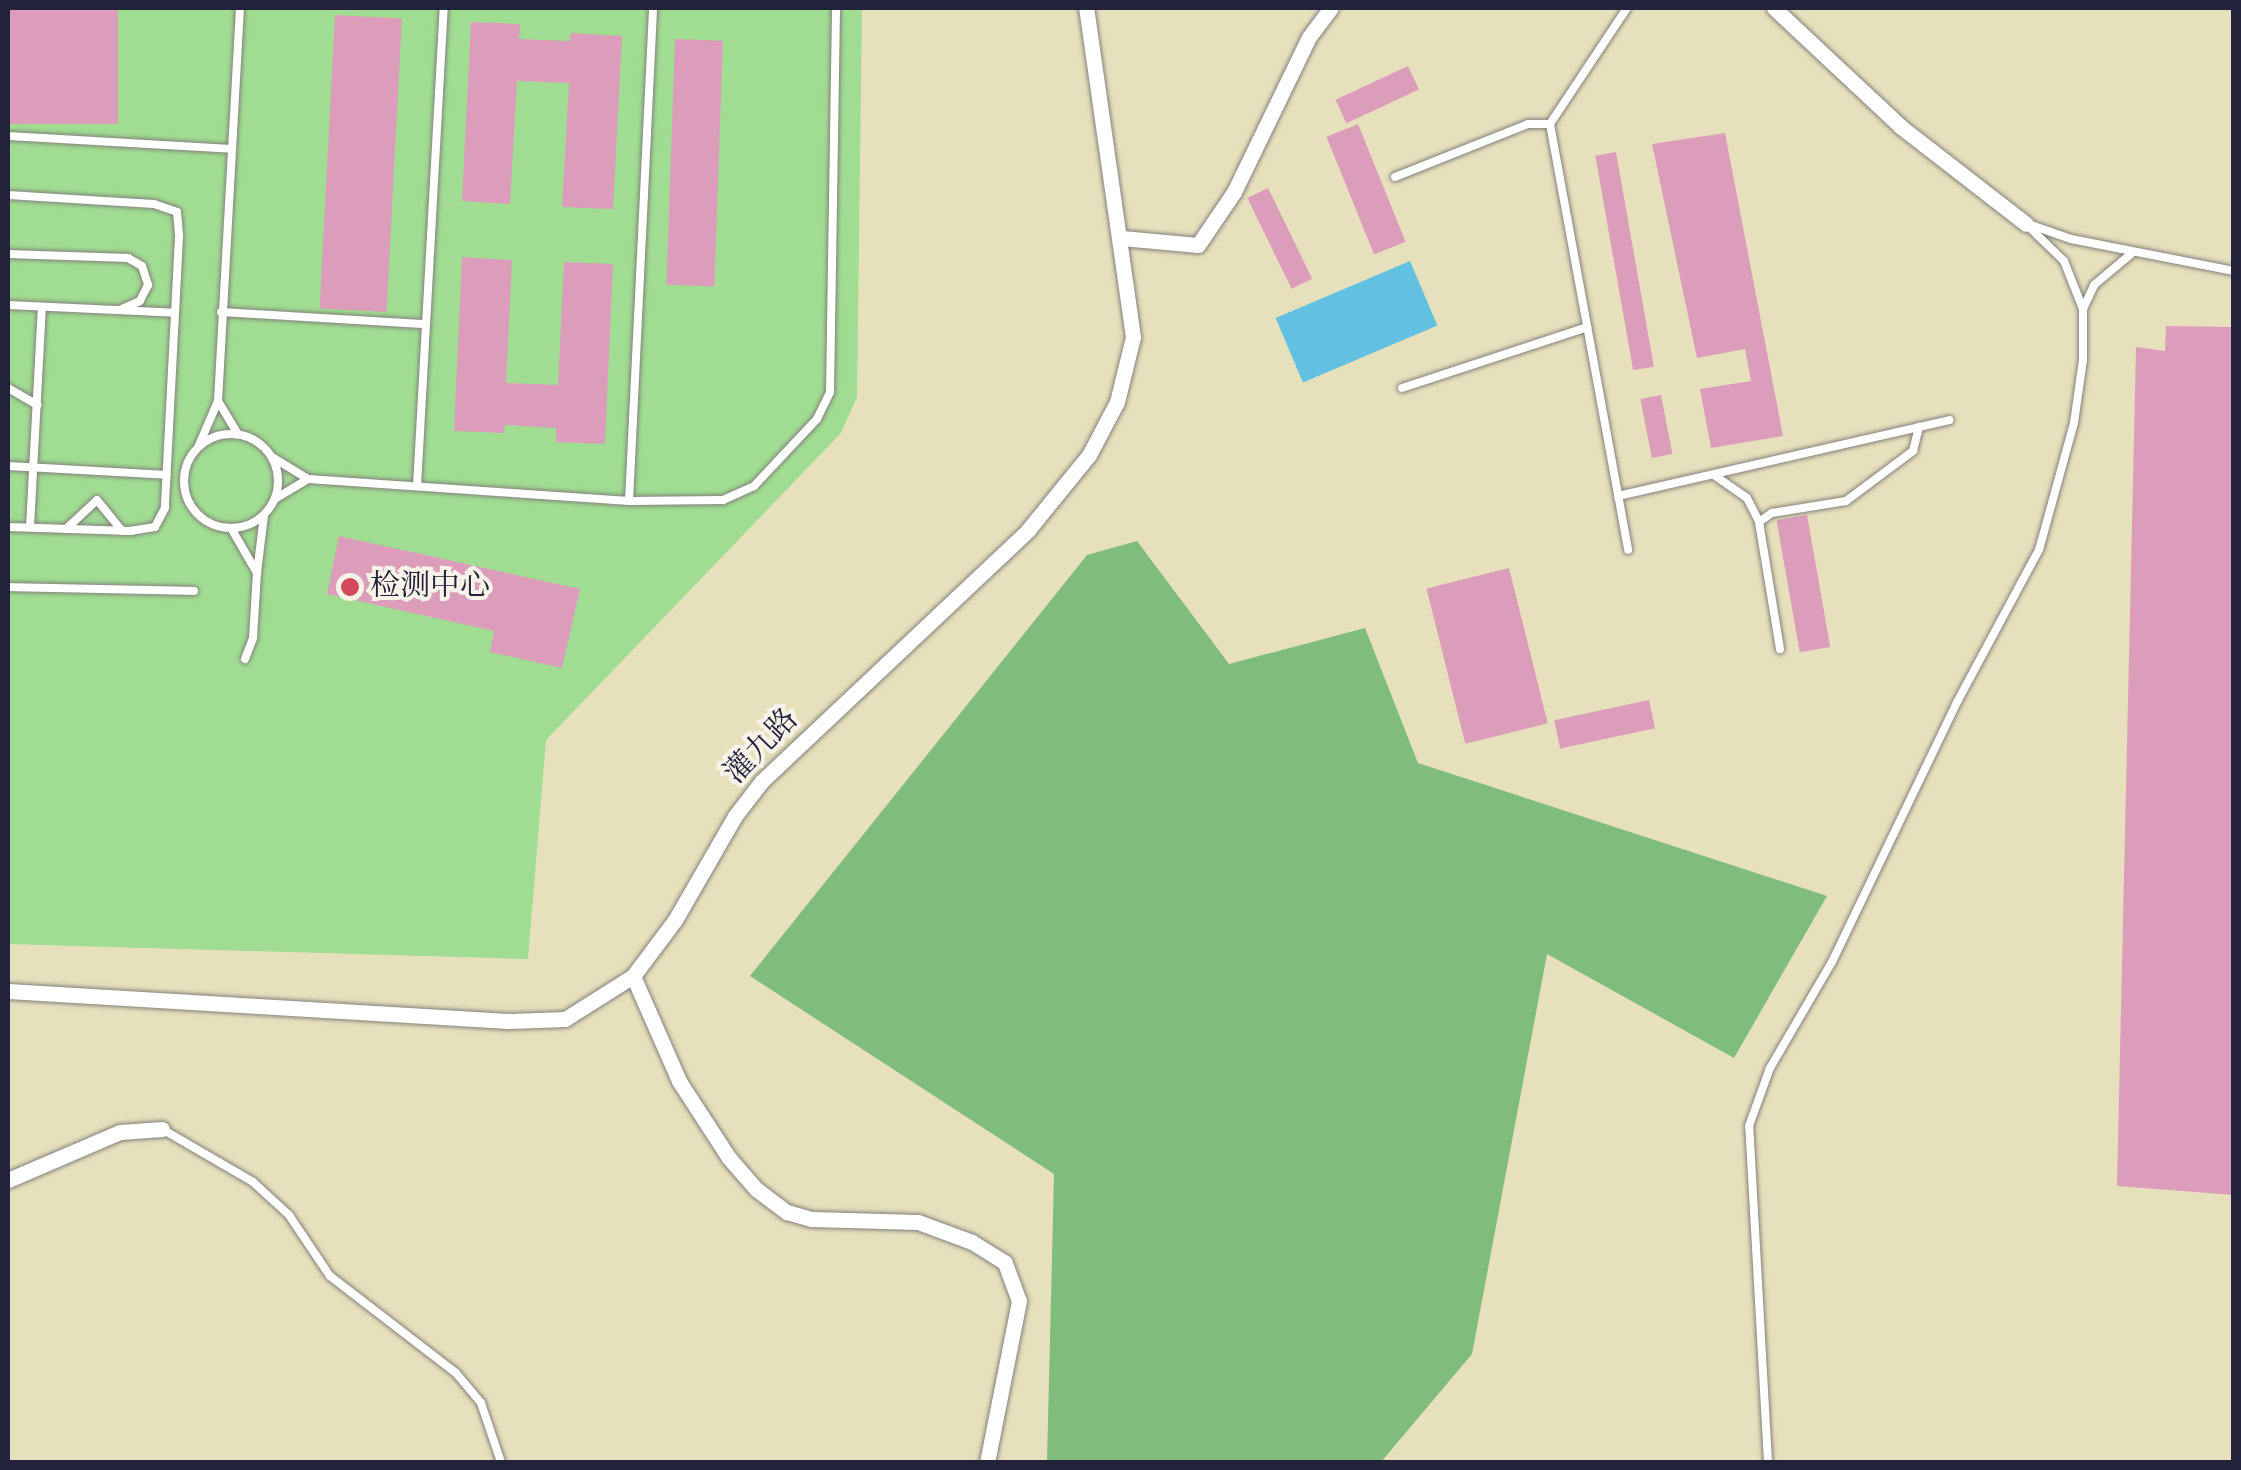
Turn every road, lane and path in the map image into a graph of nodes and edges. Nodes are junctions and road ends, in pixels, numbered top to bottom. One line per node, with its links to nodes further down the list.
1 (240, 8): 11 (lane)
2 (444, 8): 25 (lane)
3 (653, 8): 44 (lane)
4 (836, 8): 44 (lane)
5 (1086, 8): 15 (street, 灌九路)
6 (1331, 8): 15 (street)
7 (1627, 8): 9 (lane)
8 (1774, 8): 14 (street)
9 (1550, 124): 12 (lane); 26 (lane)
10 (8, 136): 11 (lane)
11 (232, 150): 23 (lane)
12 (1395, 177)
13 (8, 196): 24 (lane)
14 (2026, 224): 16 (lane); 21 (lane)
15 (1122, 238): 58 (street, 灌九路)
16 (2132, 252): 18 (lane); 21 (lane)
17 (8, 254): 22 (lane)
18 (2234, 271)
19 (8, 305): 20 (lane)
20 (42, 306): 22 (lane); 30 (lane)
21 (2083, 309): 64 (lane)
22 (120, 310): 24 (lane)
23 (221, 312): 25 (lane); 29 (lane)
24 (176, 313): 38 (lane)
25 (424, 324): 41 (lane)
26 (1587, 327): 28 (lane); 42 (lane)
27 (8, 388): 30 (lane)
28 (1402, 388)
29 (218, 401): 33 (lane); 34 (lane)
30 (37, 404): 37 (lane)
31 (1949, 420): 32 (lane)
32 (1919, 427): 39 (lane); 46 (lane)
33 (238, 434): 34 (lane); 35 (lane)
34 (198, 447): 49 (lane)
35 (272, 457): 40 (lane); 43 (lane)
36 (8, 466): 37 (lane)
37 (33, 468): 38 (lane); 48 (lane)
38 (167, 474): 51 (lane)
39 (1714, 474): 42 (lane); 46 (lane)
40 (308, 480): 41 (lane); 43 (lane)
41 (418, 486): 44 (lane)
42 (1618, 496): 52 (lane)
43 (275, 499): 45 (lane)
44 (629, 501)
45 (264, 516): 49 (lane); 53 (lane)
46 (1759, 522): 56 (lane)
47 (8, 526): 48 (lane)
48 (30, 528): 50 (lane)
49 (231, 528): 53 (lane)
50 (66, 529): 51 (lane); 51 (lane)
51 (122, 531)
52 (1628, 550)
53 (256, 573): 57 (lane)
54 (8, 587): 55 (lane)
55 (194, 591)
56 (1780, 649)
57 (245, 658)
58 (633, 976): 59 (street, 灌九路); 63 (street)
59 (8, 991)
60 (162, 1129): 61 (street); 62 (lane)
61 (8, 1180)
62 (501, 1462)
63 (987, 1462)
64 (1768, 1462)

